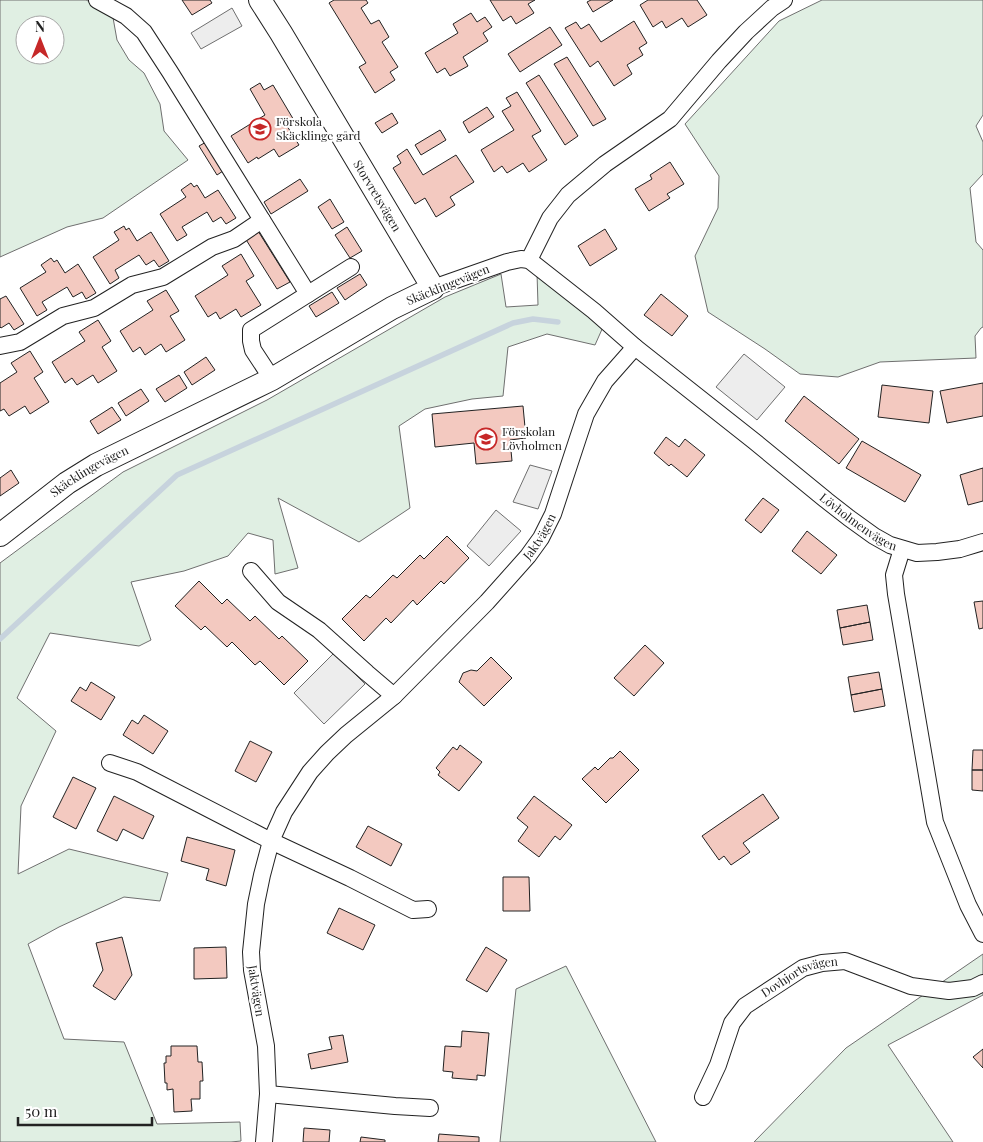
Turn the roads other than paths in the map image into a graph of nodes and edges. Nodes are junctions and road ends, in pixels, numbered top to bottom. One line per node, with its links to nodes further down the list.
1 (97, 0): 4 (street)
2 (260, 0): 7 (street, Storvretsvägen)
3 (784, 0): 5 (street)
4 (262, 220): 8 (street); 9 (street)
5 (529, 260): 7 (street, Skäcklingevägen); 10 (street, Lövholmenvägen)
6 (351, 267): 8 (street)
7 (433, 288): 11 (street, Skäcklingevägen)
8 (308, 294): 11 (street)
9 (0, 346)
10 (635, 347): 14 (street, Lövholmenvägen); 16 (street, Jaktvägen)
11 (272, 379): 12 (street, Skäcklingevägen)
12 (0, 535)
13 (983, 542): 14 (street)
14 (902, 549): 20 (street, Lövholmenvägen)
15 (251, 571): 16 (street)
16 (394, 696): 18 (street, Jaktvägen)
17 (110, 763): 18 (street)
18 (271, 841): 19 (street); 22 (street, Jaktvägen)
19 (428, 909)
20 (983, 934)
21 (983, 983): 23 (street, Dovhjortsvägen)
22 (268, 1094): 24 (street); 25 (street, Jaktvägen)
23 (703, 1097)
24 (430, 1108)
25 (264, 1142)

